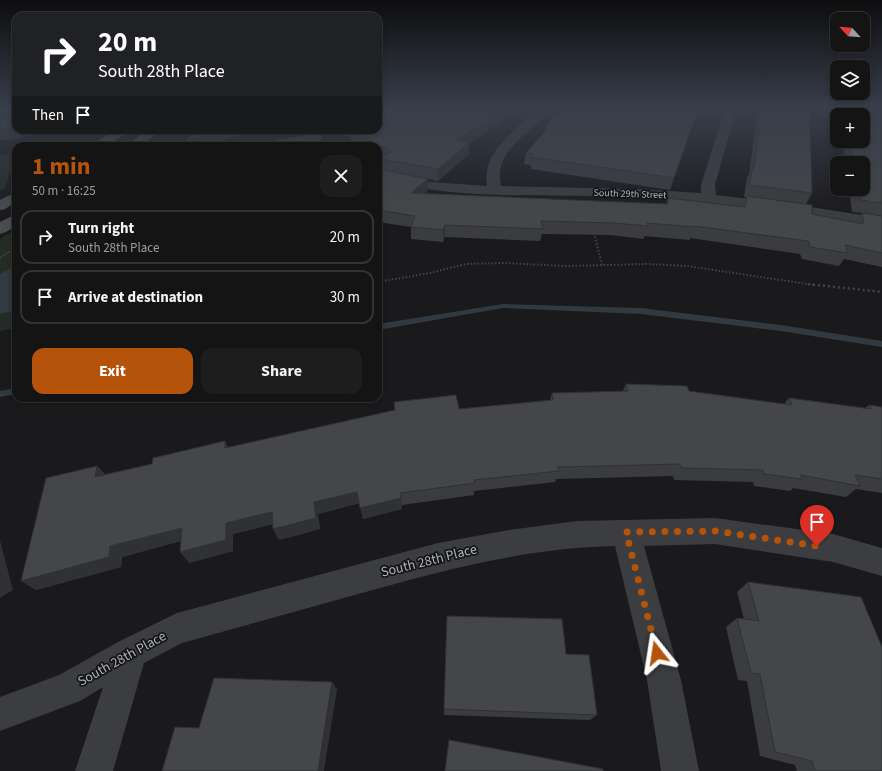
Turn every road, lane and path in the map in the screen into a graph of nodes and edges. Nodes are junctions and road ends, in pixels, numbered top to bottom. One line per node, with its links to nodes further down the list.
1 (508, 145): 4 (street)
2 (720, 145): 7 (street)
3 (382, 176): 4 (street, South 29th Street)
4 (495, 190): 5 (street, South 29th Street)
5 (582, 192): 7 (street, South 29th Street); 14 (path)
6 (12, 198): 8 (main road)
7 (709, 198): 10 (street, South 29th Street)
8 (0, 206)
9 (12, 222): 11 (main road)
10 (882, 223)
11 (0, 229)
12 (12, 250): 13 (path)
13 (0, 258)
14 (602, 265): 15 (path); 16 (path)
15 (382, 281)
16 (882, 292)
17 (626, 532): 18 (street, South 28th Place); 19 (street, South 28th Place); 22 (street)
18 (882, 562)
19 (131, 652): 20 (street, South 28th Place); 21 (street)
20 (0, 714)
21 (94, 771)
22 (680, 771)

